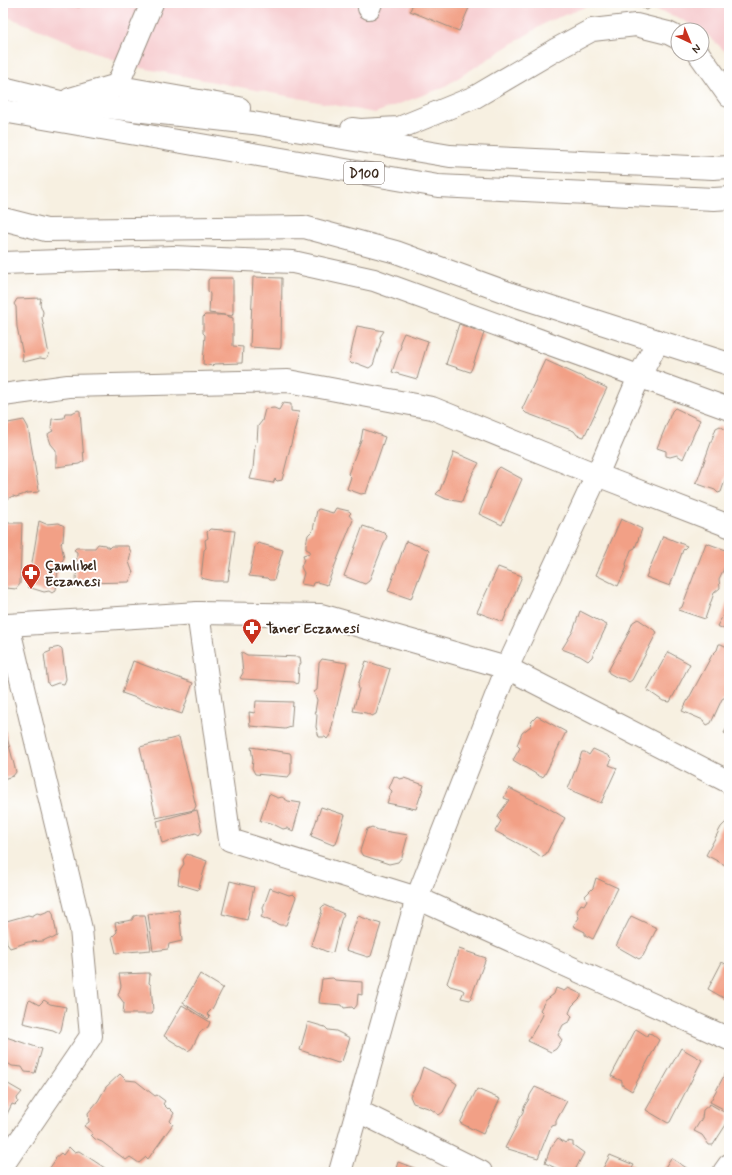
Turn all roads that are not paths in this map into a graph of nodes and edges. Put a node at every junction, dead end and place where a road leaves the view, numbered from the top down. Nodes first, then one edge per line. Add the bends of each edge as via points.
1 (152, 3) edge
2 (670, 33) edge
3 (705, 62) edge
4 (117, 86) junction
5 (3, 88) edge
6 (729, 96) edge
7 (60, 102) junction
8 (5, 113) edge
9 (729, 167) edge
10 (729, 198) edge
11 (3, 219) edge
12 (3, 263) edge
13 (658, 341) junction
14 (729, 364) edge
15 (639, 377) junction
16 (3, 396) edge
17 (729, 409) edge
18 (597, 475) junction
19 (729, 526) edge
20 (198, 612) junction
21 (6, 626) edge
22 (507, 668) junction
23 (729, 782) edge
24 (417, 898) junction
25 (729, 1039) edge
26 (358, 1111) junction
27 (3, 1165) edge
28 (729, 1165) edge
29 (340, 1172) edge
30 (481, 1172) edge
31 (724, 1172) edge

1 - 4 main road
2 - 4 main road via 636,25 592,30 475,96 399,128 360,130
3 - 6 main road
4 - 7 main road
5 - 7 main road, D100
7 - 9 main road, D100 via 253,123 450,156
8 - 10 main road, D100 via 438,186
11 - 13 main road via 46,230 304,227 396,252 514,295
12 - 15 main road via 173,258 292,262 374,280
13 - 14 main road
13 - 15 main road
15 - 17 main road
15 - 18 main road
16 - 18 main road via 68,386 288,381 432,408
18 - 19 main road
18 - 22 main road
20 - 21 main road
20 - 22 main road via 321,615
20 - 24 main road via 230,840
21 - 27 main road via 81,929 91,1036
22 - 23 main road
22 - 24 main road
24 - 25 main road
24 - 26 main road
26 - 29 main road
26 - 30 main road
28 - 31 main road

